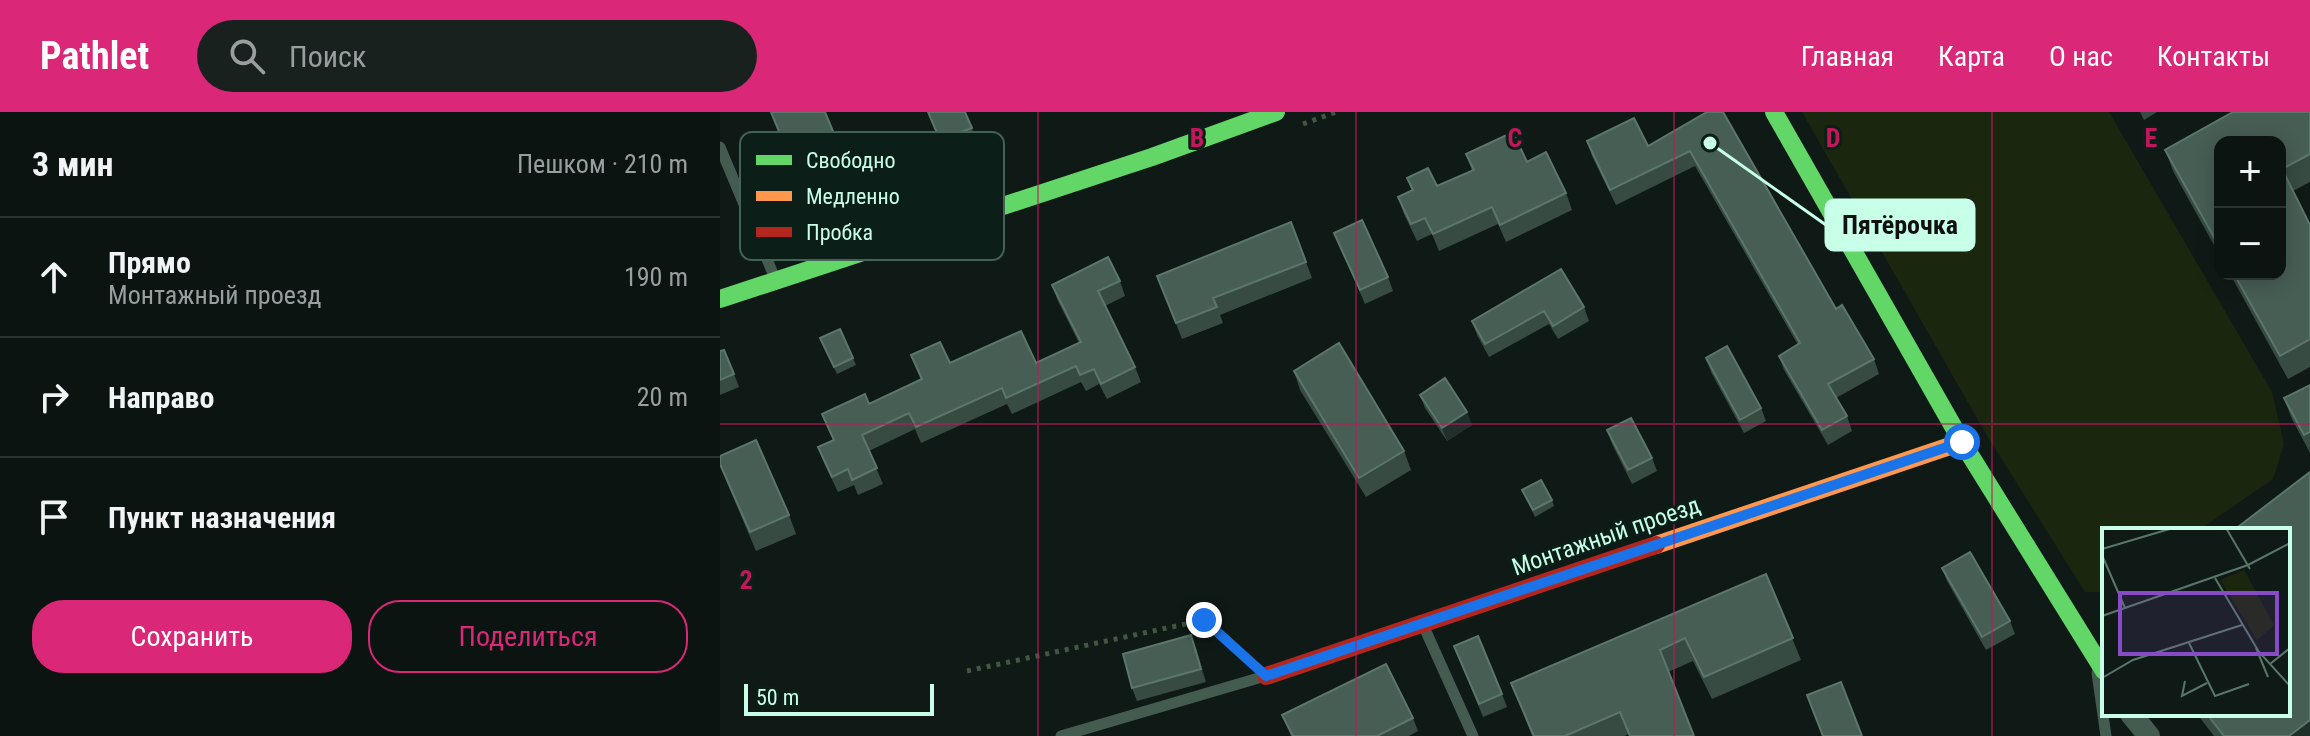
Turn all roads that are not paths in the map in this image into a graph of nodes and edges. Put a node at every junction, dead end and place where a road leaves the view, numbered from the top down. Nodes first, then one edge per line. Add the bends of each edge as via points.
1 (1276, 112) edge
2 (1774, 112) edge
3 (720, 147) edge
4 (740, 195) edge
5 (1004, 206) edge
6 (767, 260) edge
7 (842, 260) edge
8 (776, 282) junction
9 (720, 299) edge
10 (1962, 442) junction
11 (1422, 623) junction
12 (2099, 664) edge
13 (1266, 676) joint
14 (2102, 695) edge
15 (2104, 716) edge
16 (2133, 716) edge
17 (1061, 736) edge
18 (1473, 736) edge
19 (2106, 736) edge
20 (2149, 736) edge

1 - 5 street
2 - 10 street
3 - 4 lane
6 - 8 lane
7 - 8 street
8 - 9 street
10 - 11 street, Монтажный проезд
10 - 12 street
11 - 13 street, Монтажный проезд
11 - 18 lane
12 - 14 lane
13 - 17 lane
15 - 19 lane
16 - 20 street

